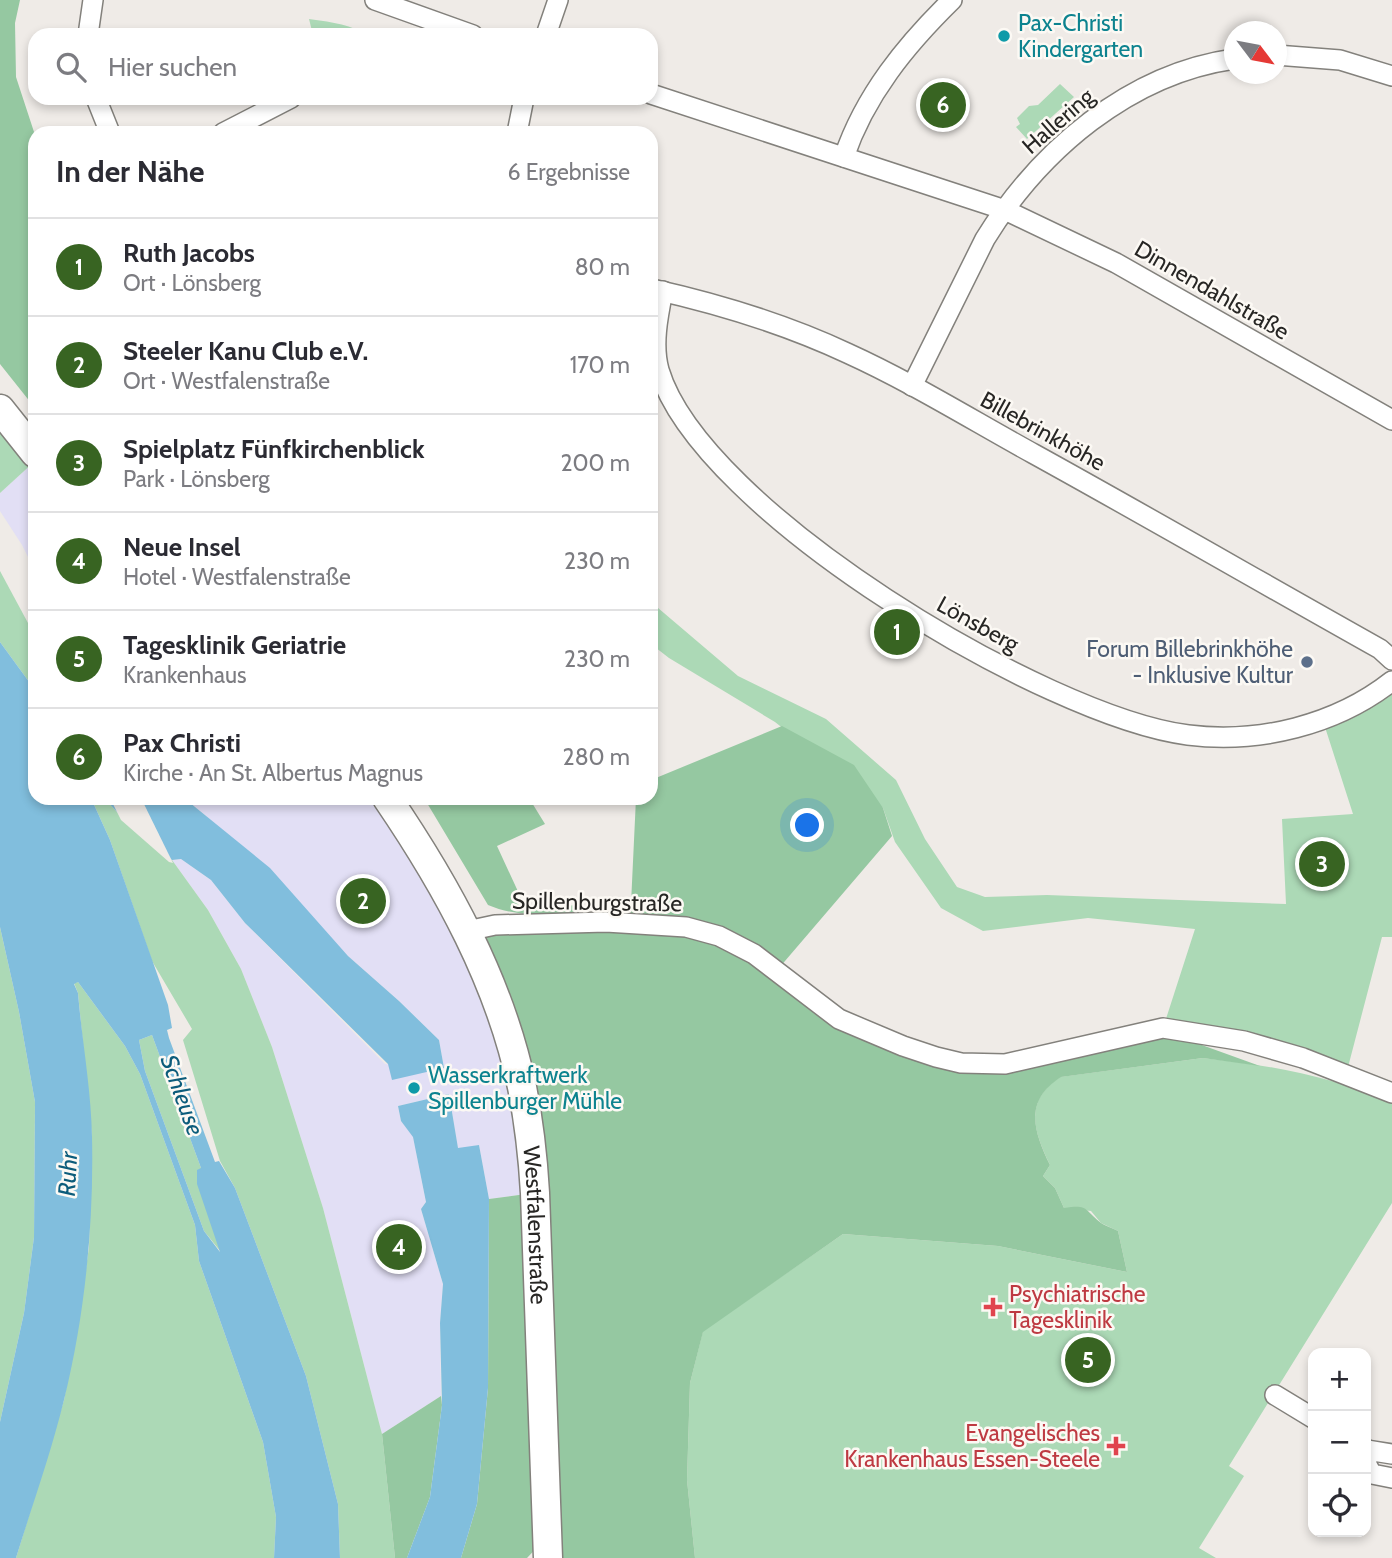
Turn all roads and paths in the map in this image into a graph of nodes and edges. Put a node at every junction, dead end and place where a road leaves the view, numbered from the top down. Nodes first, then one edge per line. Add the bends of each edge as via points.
1 (93, 0) edge
2 (375, 0) edge
3 (558, 0) edge
4 (952, 0) edge
5 (89, 28) edge
6 (453, 28) edge
7 (548, 28) edge
8 (1287, 56) edge
9 (1224, 62) edge
10 (1392, 76) edge
11 (658, 96) edge
12 (99, 105) edge
13 (277, 105) edge
14 (523, 105) edge
15 (107, 126) edge
16 (237, 126) edge
17 (518, 126) edge
18 (844, 157) junction
19 (1005, 210) junction
20 (658, 290) edge
21 (658, 362) edge
22 (912, 386) junction
23 (0, 409) edge
24 (1392, 420) edge
25 (28, 444) edge
26 (1392, 660) edge
27 (1392, 681) edge
28 (391, 805) edge
29 (467, 930) junction
30 (1392, 1093) edge
31 (1275, 1395) dead end
32 (1308, 1415) edge
33 (1371, 1451) edge
34 (1392, 1454) edge
35 (1371, 1471) edge
36 (1392, 1478) edge
37 (548, 1558) edge

1 - 5 street
2 - 6 street
3 - 7 street
4 - 18 street via 883,78 858,120
8 - 10 street via 1340,60
9 - 19 street, Hallering via 1174,74 1121,100 1068,141
11 - 18 street, Dinnendahlstraße
12 - 15 street
13 - 16 street
14 - 17 street
18 - 19 street, Dinnendahlstraße
19 - 22 street via 985,239
19 - 24 street, Dinnendahlstraße via 1115,263
20 - 22 street, Billebrinkhöhe via 785,327
21 - 27 street, Lönsberg via 684,419 703,445 746,490 826,556 898,607 980,655 1066,696 1132,722 1178,733 1255,735 1314,722 1359,704
22 - 26 street, Billebrinkhöhe via 1380,649
23 - 25 main road
28 - 29 main road, Westfalenstraße
29 - 30 street, Spillenburgstraße via 606,922 686,927 719,936 754,954 839,1019 903,1046 961,1063 1004,1064 1163,1028 1244,1041 1303,1058
29 - 37 main road, Westfalenstraße via 502,1013 522,1086 531,1142
31 - 32 street
33 - 34 street
35 - 36 street

